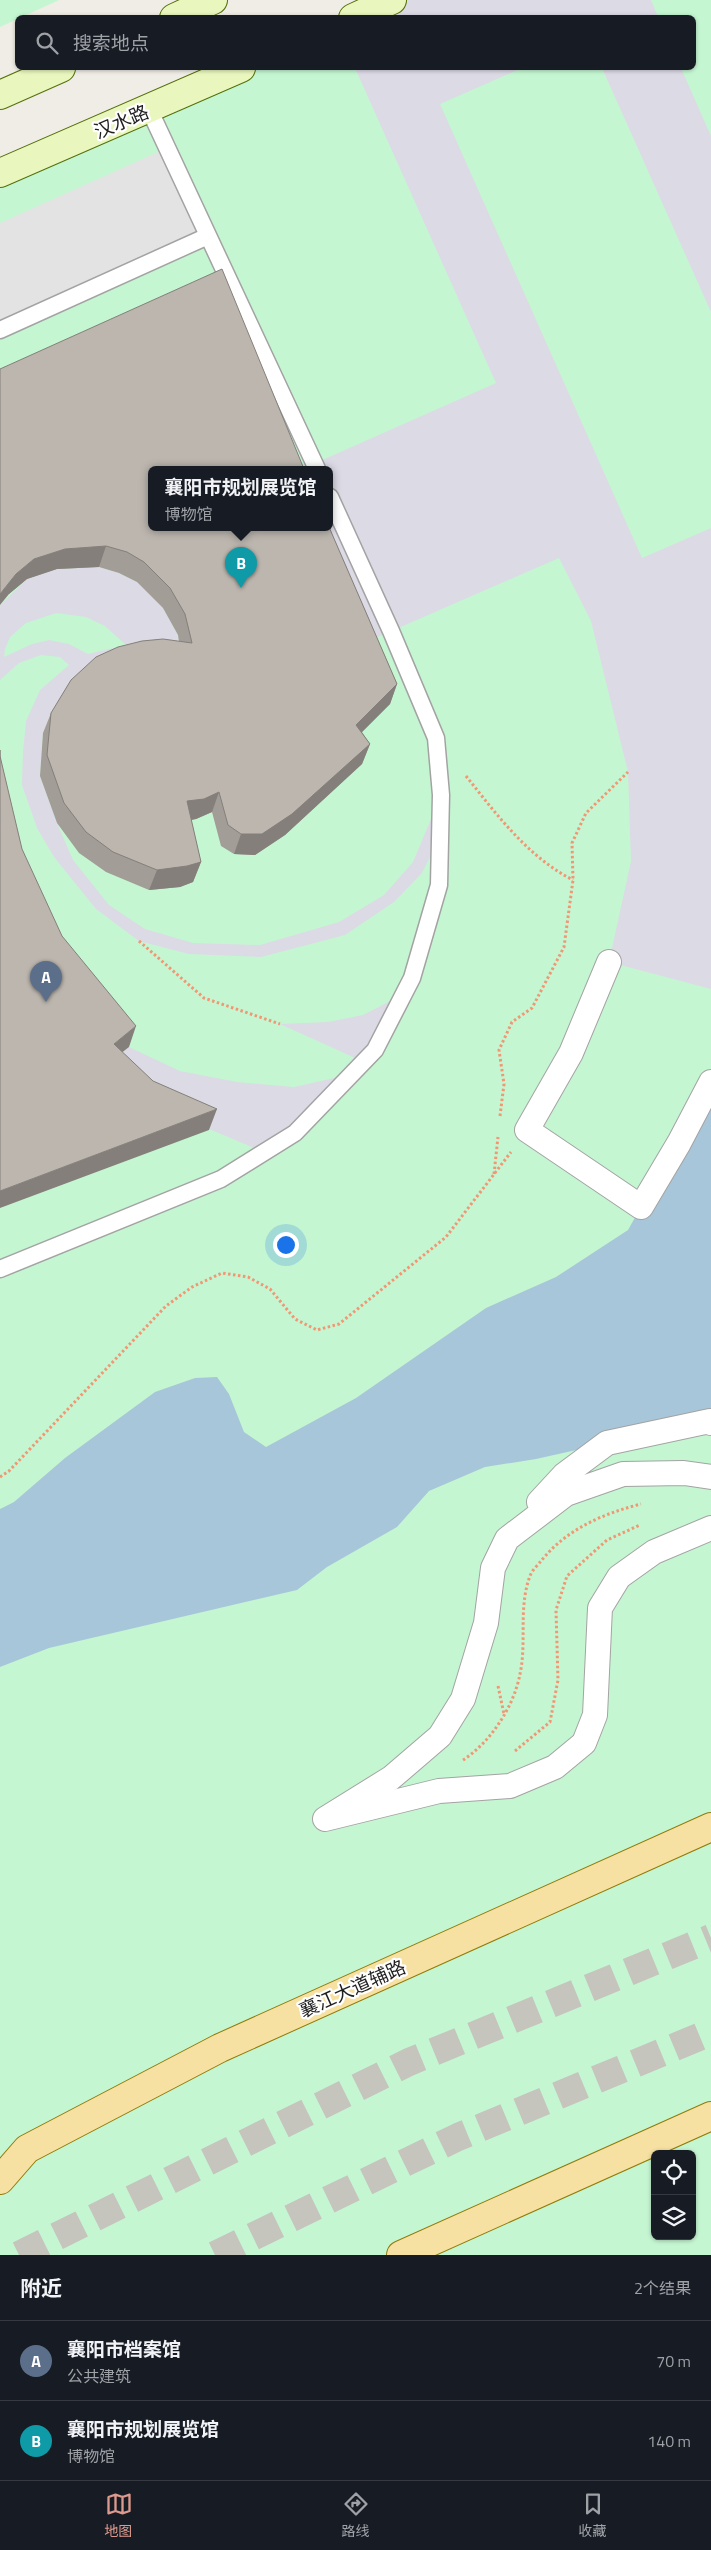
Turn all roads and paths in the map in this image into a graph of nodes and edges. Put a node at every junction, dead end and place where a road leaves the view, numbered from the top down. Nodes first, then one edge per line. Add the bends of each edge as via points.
1 (214, 0) edge
2 (392, 0) edge
3 (178, 11) edge
4 (360, 15) edge
5 (56, 70) edge
6 (237, 70) edge
7 (0, 95) edge
8 (149, 109) junction
9 (0, 173) edge
10 (208, 236) junction
11 (0, 330) edge
12 (316, 466) edge
13 (333, 504) edge
14 (436, 738) junction
15 (628, 772) dead end
16 (573, 880) junction
17 (138, 941) dead end
18 (609, 962) dead end
19 (280, 1024) dead end
20 (711, 1082) edge
21 (500, 1120) dead end
22 (499, 1129) dead end
23 (527, 1130) junction
24 (494, 1174) junction
25 (0, 1269) edge
26 (711, 1423) edge
27 (0, 1477) edge
28 (711, 1477) edge
29 (643, 1504) dead end
30 (646, 1522) dead end
31 (711, 1528) edge
32 (507, 1538) junction
33 (509, 1754) dead end
34 (457, 1763) dead end
35 (711, 1827) edge
36 (711, 2116) edge
37 (27, 2148) junction
38 (0, 2162) edge
39 (0, 2180) edge
40 (401, 2255) edge

1 - 3 main road
2 - 4 main road
5 - 7 main road
6 - 8 main road, 汉水路
8 - 9 main road, 汉水路
8 - 10 lane
10 - 11 lane
10 - 12 lane
13 - 14 lane
14 - 16 path via 501,820 550,868
14 - 25 lane via 440,795 439,885 412,978 375,1050 295,1133 221,1179
15 - 16 path via 586,813 572,843
16 - 21 path via 564,947 532,1008 512,1022 499,1050 504,1084
17 - 19 path via 204,998
18 - 23 street via 571,1053
20 - 23 street via 641,1207
22 - 24 path
23 - 24 path
24 - 27 path via 446,1238 339,1324 317,1330 295,1320 270,1289 248,1277 222,1274 192,1287 166,1306
26 - 32 street via 710,1420 607,1443 564,1474
28 - 32 street via 684,1473 623,1474 566,1494
29 - 34 path via 610,1512 578,1528 550,1550 530,1574 524,1603 520,1673 511,1702 495,1728
30 - 33 path via 607,1540 567,1576 556,1610 558,1680 550,1722
31 - 32 street via 654,1552 619,1577 600,1608 595,1715 584,1743 555,1767 510,1786 439,1791 325,1819 391,1778 440,1736 462,1699 486,1623 493,1568
35 - 37 main road, 襄江大道辅路 via 220,2048
36 - 40 main road
37 - 38 main road, 襄江大道辅路
37 - 39 main road

